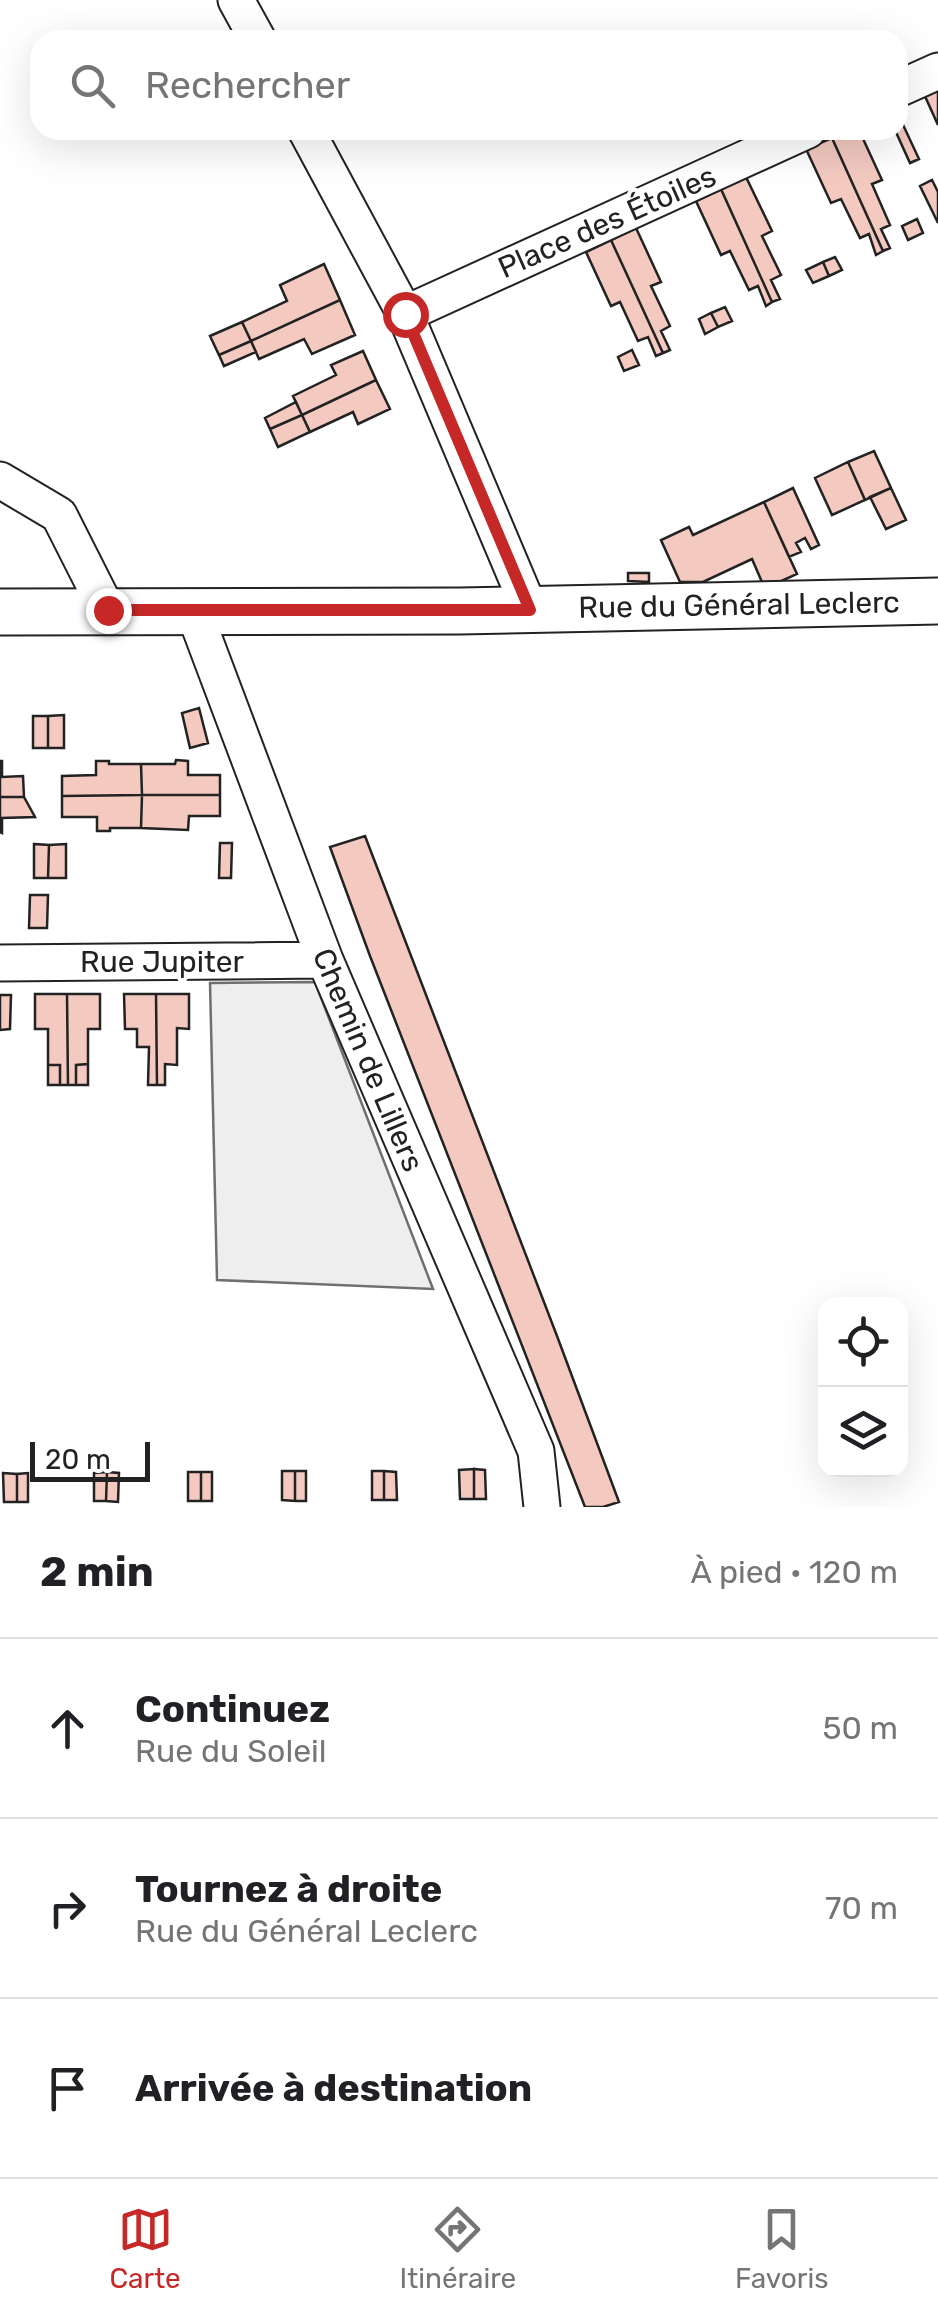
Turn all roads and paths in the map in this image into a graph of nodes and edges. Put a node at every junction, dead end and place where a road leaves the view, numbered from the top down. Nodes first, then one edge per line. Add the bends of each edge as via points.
1 (236, 0) edge
2 (252, 30) edge
3 (938, 71) edge
4 (908, 84) edge
5 (311, 140) edge
6 (786, 140) edge
7 (405, 314) junction
8 (0, 480) edge
9 (938, 601) edge
10 (108, 610) junction
11 (530, 610) junction
12 (0, 612) edge
13 (194, 612) junction
14 (325, 960) junction
15 (0, 964) edge
16 (542, 1507) edge

1 - 2 street
3 - 4 street
5 - 7 street
6 - 7 street, Place des Étoiles
7 - 11 street
8 - 10 street via 60,515
9 - 11 street, Rue du Général Leclerc
10 - 12 street, Rue du Général Leclerc
10 - 13 street, Rue du Général Leclerc
11 - 13 street, Rue du Général Leclerc
13 - 14 street, Chemin de Lillers
14 - 15 street, Rue Jupiter
14 - 16 street, Chemin de Lillers via 536,1451

